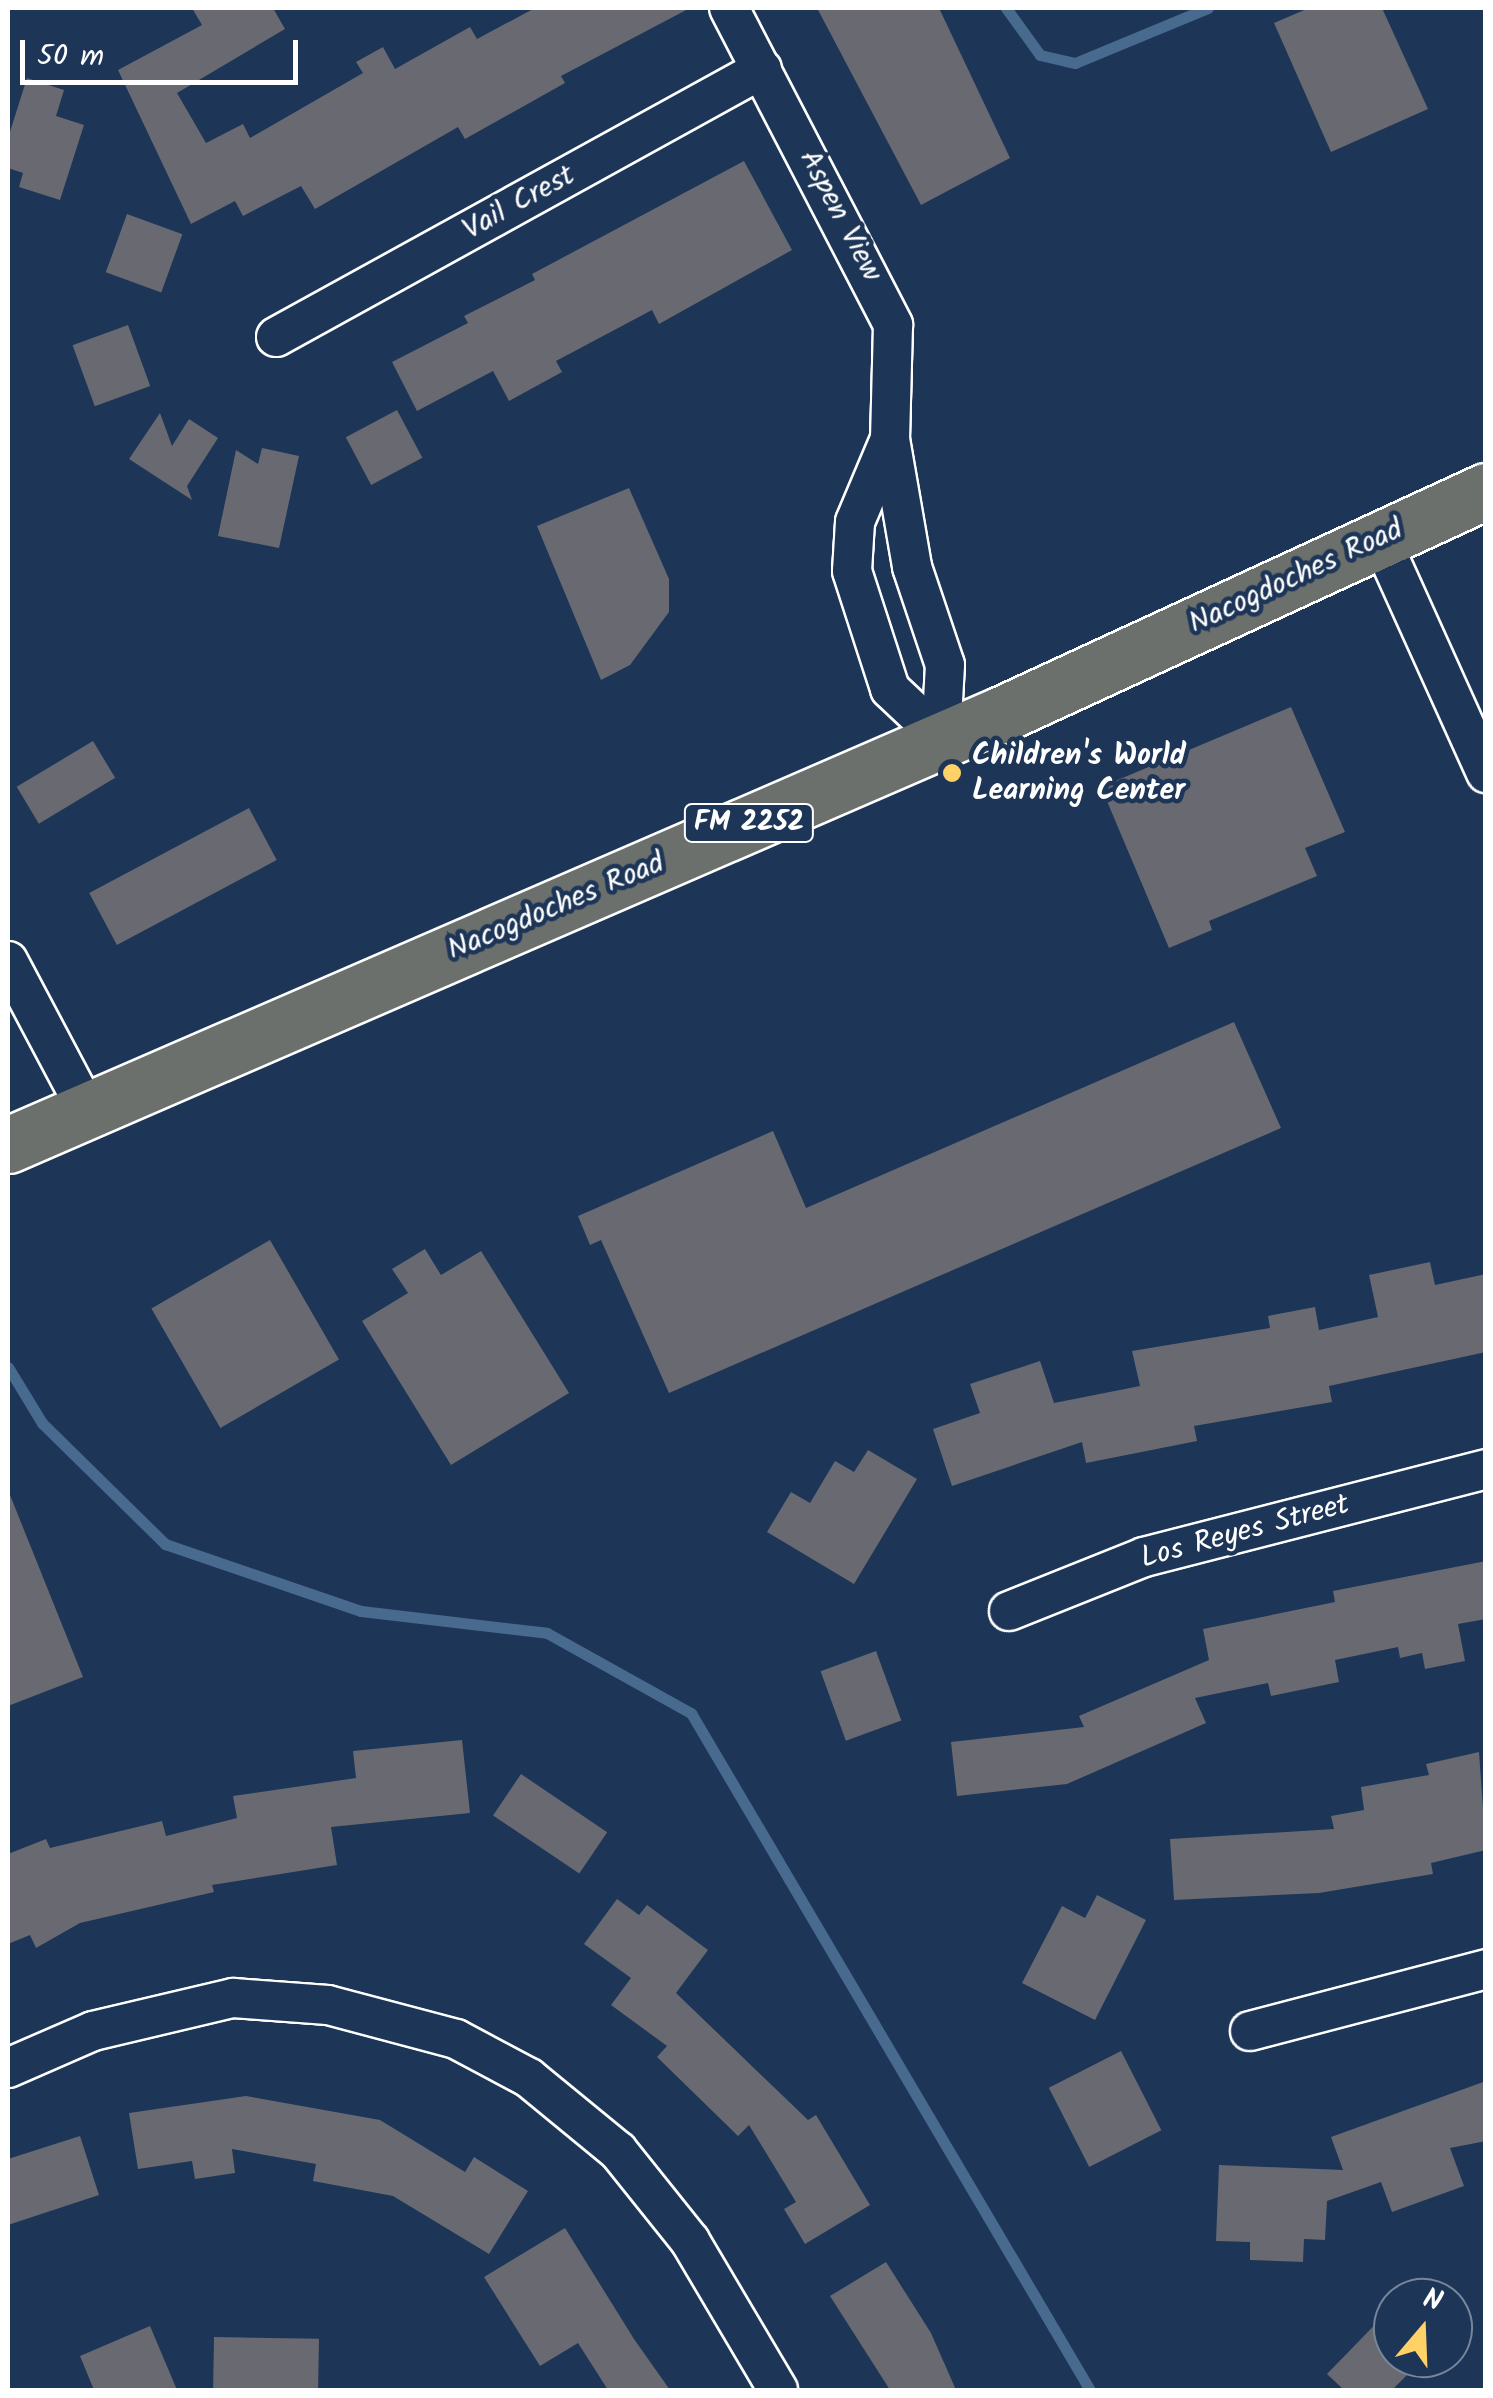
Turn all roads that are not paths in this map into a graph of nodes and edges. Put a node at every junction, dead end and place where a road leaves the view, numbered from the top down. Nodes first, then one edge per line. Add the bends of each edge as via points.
1 (729, 8) edge
2 (762, 69) junction
3 (276, 337) dead end
4 (890, 439) junction
5 (1486, 491) edge
6 (1380, 538) junction
7 (941, 737) junction
8 (1486, 773) edge
9 (8, 960) edge
10 (88, 1110) junction
11 (8, 1144) edge
12 (1486, 1468) edge
13 (1009, 1611) dead end
14 (1486, 1969) edge
15 (1250, 2031) dead end
16 (8, 2068) edge
17 (778, 2390) edge

1 - 2 street, Aspen View
2 - 3 street, Vail Crest
2 - 4 street, Aspen View via 893,325
4 - 7 street, Aspen View via 912,567 945,664
4 - 7 street, Aspen View via 855,522 852,571 890,689
5 - 6 main road, Nacogdoches Road / FM 2252
6 - 7 main road, Nacogdoches Road / FM 2252
6 - 8 street
7 - 10 main road, Nacogdoches Road / FM 2252
9 - 10 street
10 - 11 main road, Nacogdoches Road / FM 2252
12 - 13 street, Los Reyes Street via 1144,1558
14 - 15 street
16 - 17 street via 93,2031 233,1998 328,2006 456,2039 529,2078 618,2151 690,2241

